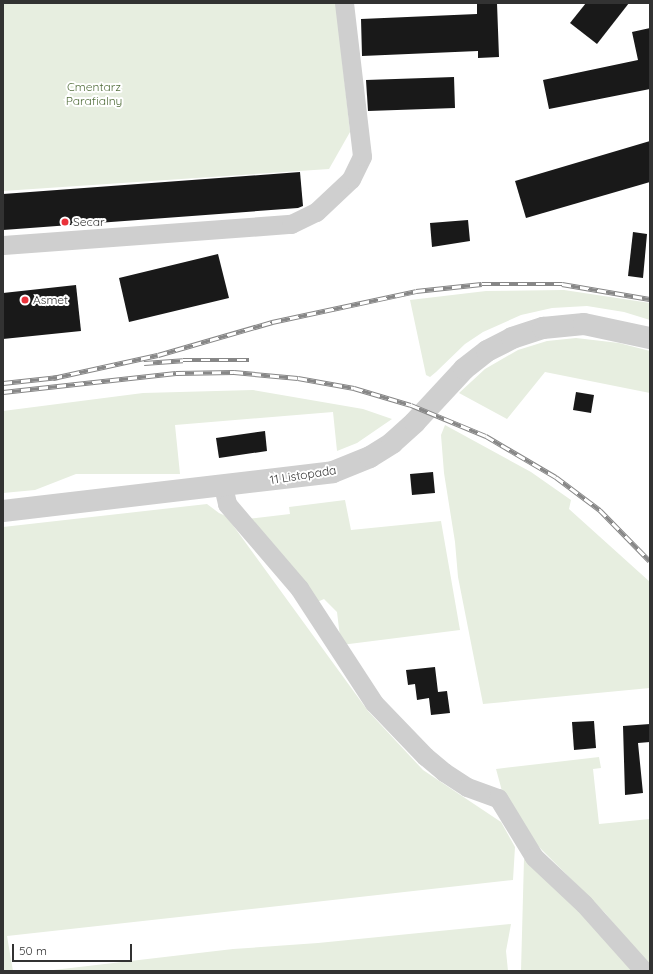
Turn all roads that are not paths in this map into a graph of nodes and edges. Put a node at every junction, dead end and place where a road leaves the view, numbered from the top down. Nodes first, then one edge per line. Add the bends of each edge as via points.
1 (344, 3) edge
2 (3, 245) edge
3 (650, 338) edge
4 (223, 486) junction
5 (3, 511) edge
6 (644, 971) edge

1 - 2 street via 362,156 351,179 316,212 290,224
3 - 4 street, 11 Listopada via 584,324 556,326 523,334 479,356 406,431 370,457 346,468 316,476
4 - 5 street, 11 Listopada
4 - 6 street via 227,504 299,588 374,703 444,772 467,787 498,798 534,857 584,904

